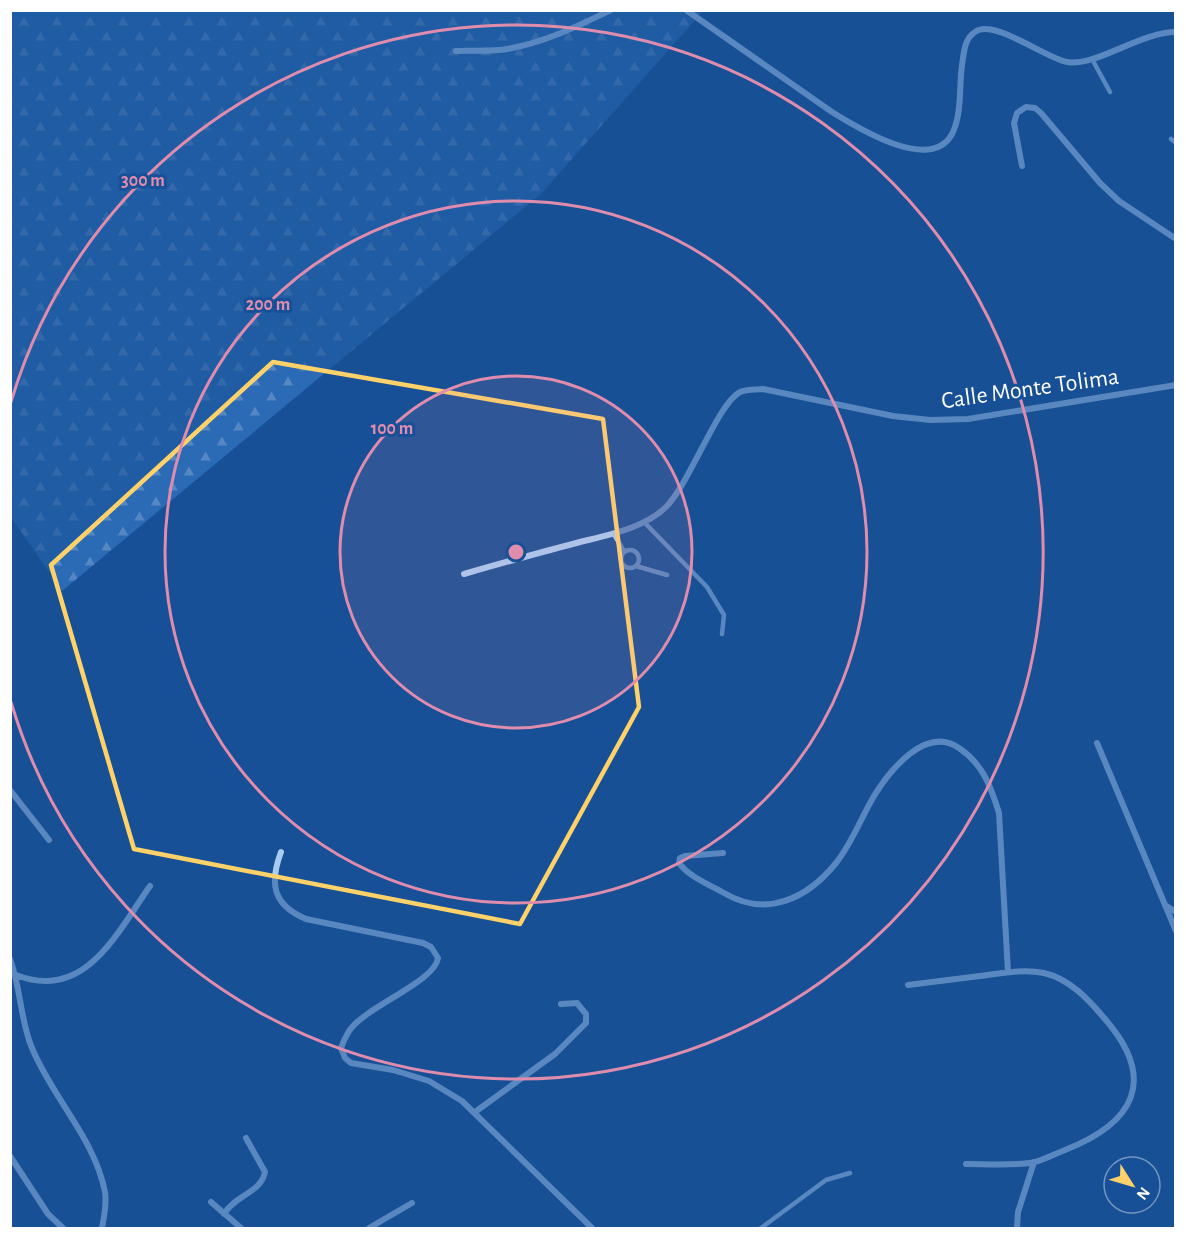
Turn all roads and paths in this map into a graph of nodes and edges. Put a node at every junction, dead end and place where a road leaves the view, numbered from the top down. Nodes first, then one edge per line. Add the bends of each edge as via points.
1 (611, 10) edge
2 (686, 10) edge
3 (1176, 32) edge
4 (456, 51) dead end
5 (1092, 59) junction
6 (1110, 92) dead end
7 (1171, 139) dead end
8 (1176, 143) edge
9 (1022, 166) dead end
10 (1176, 239) edge
11 (1176, 385) edge
12 (644, 522) junction
13 (613, 532) junction
14 (624, 551) junction
15 (636, 566) junction
16 (464, 574) dead end
17 (667, 575) dead end
18 (722, 634) dead end
19 (1097, 743) dead end
20 (10, 790) edge
21 (49, 840) dead end
22 (281, 852) dead end
23 (723, 853) dead end
24 (150, 886) dead end
25 (1165, 904) junction
26 (1176, 912) edge
27 (1176, 931) edge
28 (10, 959) edge
29 (1008, 972) junction
30 (16, 975) junction
31 (908, 985) dead end
32 (561, 1004) dead end
33 (475, 1112) junction
34 (246, 1138) dead end
35 (10, 1156) edge
36 (1034, 1162) junction
37 (966, 1164) dead end
38 (850, 1173) dead end
39 (211, 1202) dead end
40 (411, 1203) dead end
41 (224, 1214) junction
42 (63, 1228) edge
43 (102, 1228) edge
44 (241, 1228) edge
45 (369, 1228) edge
46 (592, 1228) edge
47 (761, 1228) edge
48 (1017, 1228) edge

1 - 4 street via 529,44 505,50
2 - 5 street via 832,112 872,134 912,149 938,147 952,134 965,46 974,32 983,28 998,30 1066,62
3 - 5 street via 1142,38
5 - 6 lane
7 - 8 lane
9 - 10 street via 1014,123 1017,113 1026,107 1035,108 1100,183
11 - 12 street, Calle Monte Tolima via 968,419 893,416 763,389 740,392 725,407 680,491 660,513
12 - 13 street, Calle Monte Tolima
12 - 18 lane via 712,593 724,615
13 - 14 lane
13 - 16 street, Calle Monte Tolima
14 - 15 lane via 636,552
14 - 15 lane via 624,566
15 - 17 lane
19 - 25 street
20 - 21 street
22 - 33 street via 274,883 288,910 306,919 412,940 436,953 438,961 433,970 350,1029 341,1048 345,1058 351,1063 429,1081
23 - 29 street via 685,856 679,862 701,880 750,905 772,905 798,896 836,863 874,796 911,753 924,744 948,741 985,774 999,813
24 - 30 street via 91,965 56,980 37,981
25 - 26 street
25 - 27 street
28 - 30 street
29 - 31 street
29 - 36 street via 1055,976 1073,987 1108,1022 1133,1065 1135,1083 1131,1100 1108,1128 1082,1144
30 - 43 street via 30,1046 89,1148 99,1173 105,1193
32 - 33 street via 577,1003 586,1014 586,1023 555,1054
33 - 46 street
34 - 41 street via 265,1172 263,1180 230,1204
35 - 42 street via 48,1214
36 - 37 street
36 - 48 street via 1018,1212
38 - 47 lane via 826,1180
39 - 41 street
40 - 45 street
41 - 44 street

